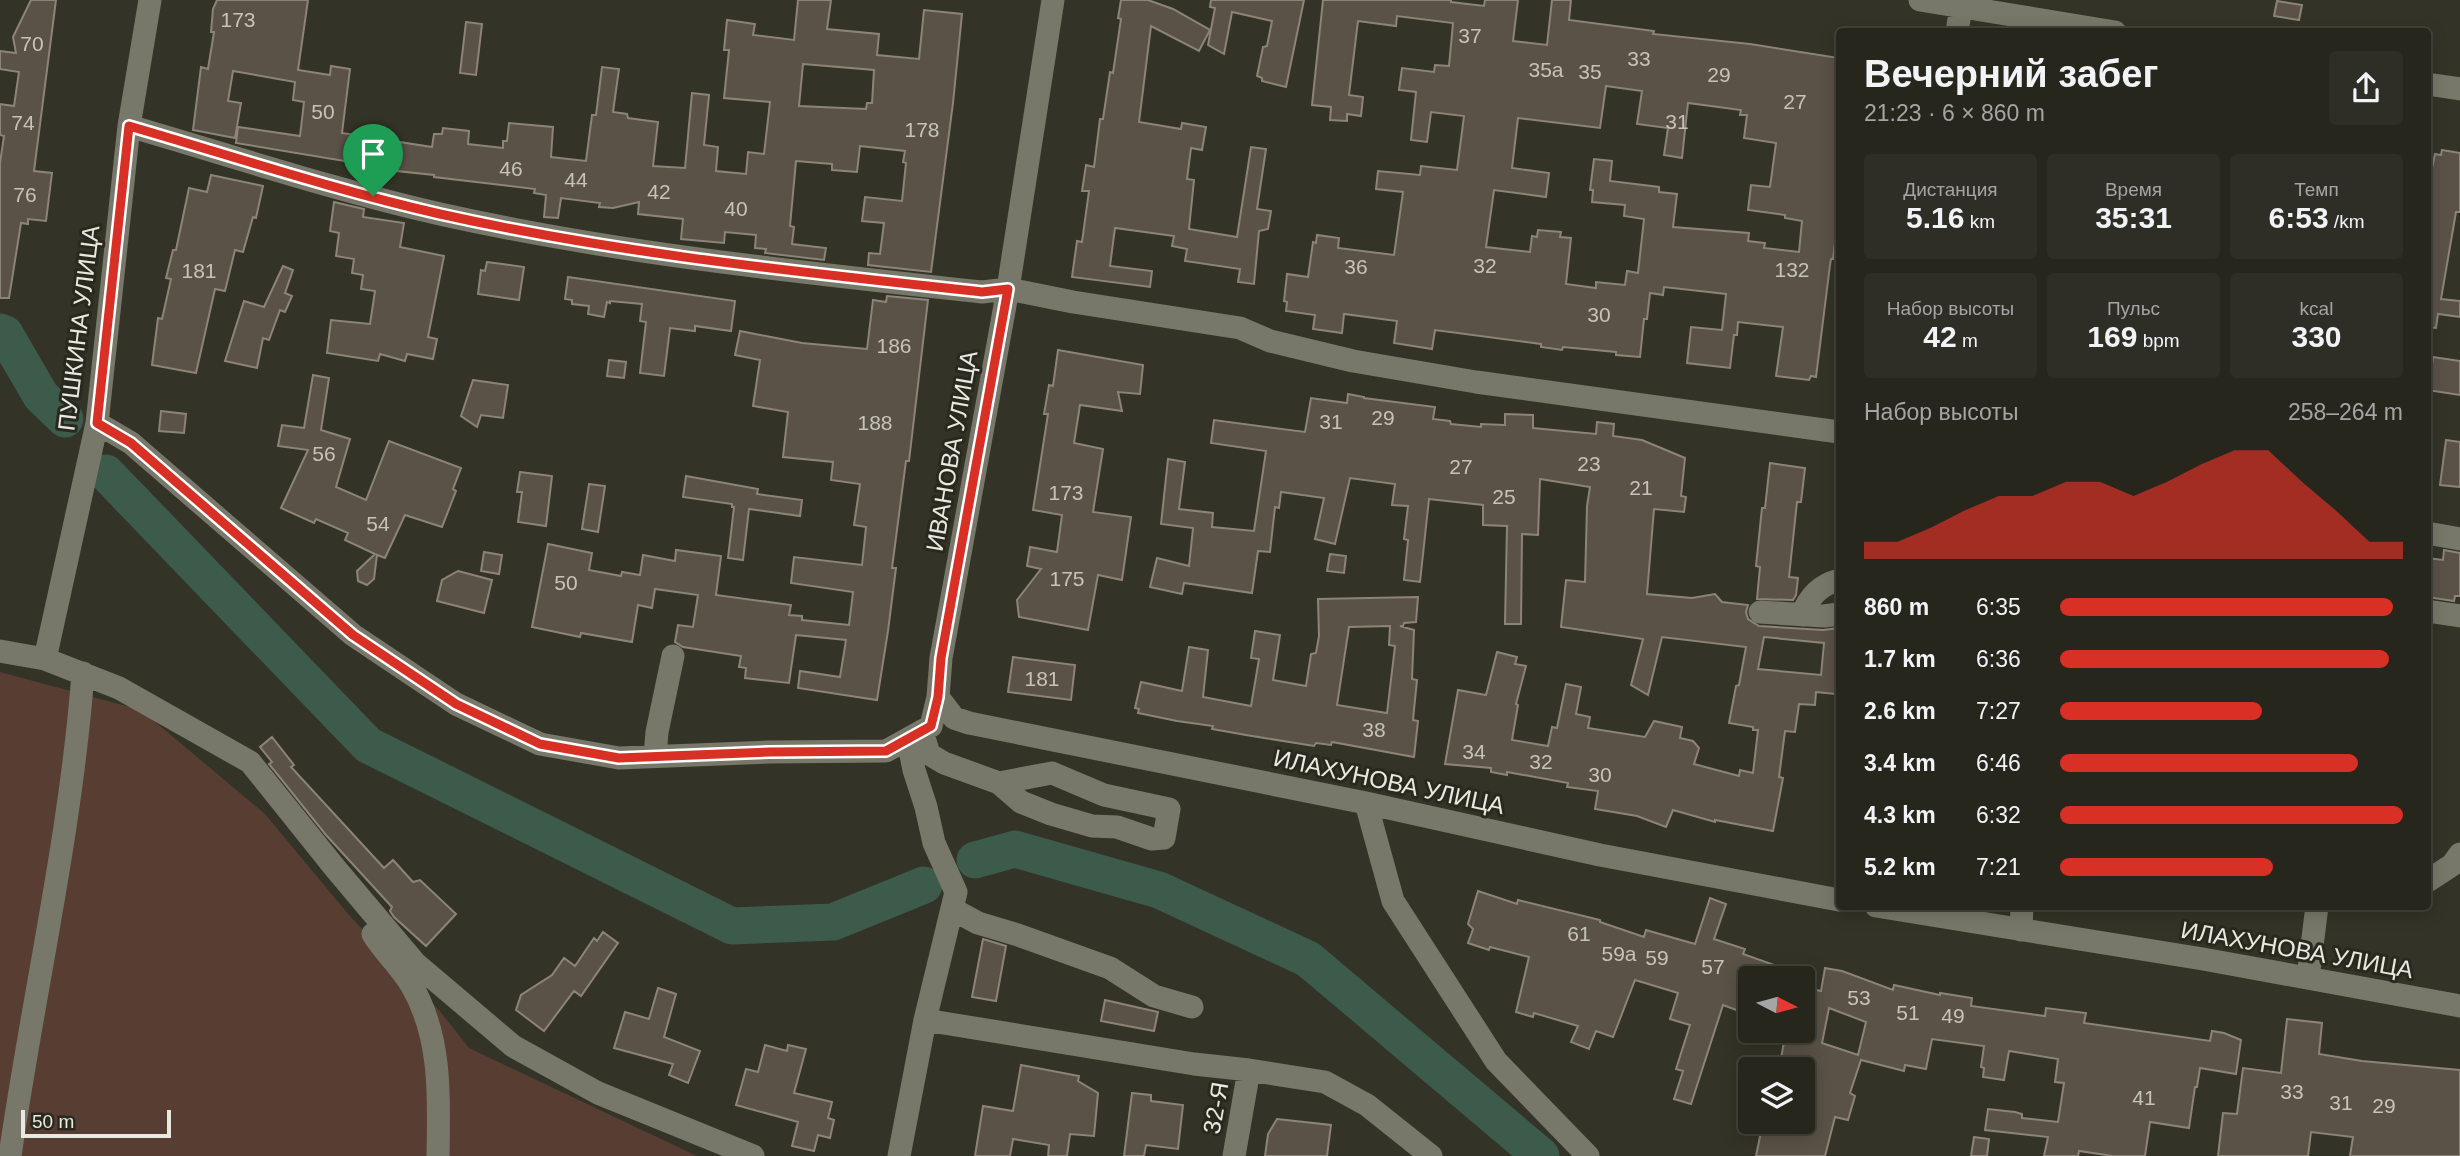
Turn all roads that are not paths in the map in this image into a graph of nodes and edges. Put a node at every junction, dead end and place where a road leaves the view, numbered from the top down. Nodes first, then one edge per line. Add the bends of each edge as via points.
1 (150, 0) edge
2 (1053, 0) edge
3 (1920, 0) edge
4 (1961, 3) edge
5 (1958, 28) edge
6 (2094, 28) edge
7 (2431, 85) edge
8 (2460, 89) edge
9 (129, 126) junction
10 (1008, 289) junction
11 (97, 423) junction
12 (1836, 432) edge
13 (2431, 534) edge
14 (2460, 539) edge
15 (1836, 581) edge
16 (1760, 612) dead end
17 (2431, 612) edge
18 (1836, 614) edge
19 (1802, 615) junction
20 (2460, 616) edge
21 (0, 651) edge
22 (673, 656) dead end
23 (46, 659) junction
24 (83, 673) junction
25 (938, 697) junction
26 (915, 736) junction
27 (655, 757) junction
28 (999, 783) junction
29 (1366, 803) junction
30 (2460, 854) edge
31 (2431, 879) edge
32 (358, 895) junction
33 (1836, 899) edge
34 (954, 900) junction
35 (1901, 910) edge
36 (2022, 910) edge
37 (2316, 910) edge
38 (2021, 930) junction
39 (2308, 978) junction
40 (2460, 1006) edge
41 (1192, 1007) dead end
42 (925, 1020) junction
43 (1249, 1069) junction
44 (10, 1156) edge
45 (438, 1156) edge
46 (753, 1156) edge
47 (899, 1156) edge
48 (1234, 1156) edge
49 (1431, 1156) edge
50 (1588, 1156) edge

1 - 9 street, ПУШКИНА УЛИЦА
2 - 10 street, ИВАНОВА УЛИЦА
3 - 4 street
4 - 5 street
4 - 6 street
7 - 8 street
9 - 10 street via 439,214 575,240 711,262 968,291
9 - 11 street, ПУШКИНА УЛИЦА
10 - 12 street via 1240,328 1270,341 1367,364
10 - 25 street, ИВАНОВА УЛИЦА via 941,658
11 - 23 street, ПУШКИНА УЛИЦА
11 - 27 street via 131,443 353,635 456,704 540,744 619,758
13 - 14 street
15 - 19 street via 1824,584
16 - 19 street
17 - 20 street
18 - 19 street
21 - 23 street
22 - 27 street
23 - 24 street
24 - 32 street via 120,688 250,762
24 - 44 street via 55,890
25 - 26 street, ИВАНОВА УЛИЦА via 931,726
25 - 29 street, ИЛАХУНОВА УЛИЦА via 954,718 969,723
26 - 27 street via 886,751
26 - 28 street via 944,764
26 - 34 street via 914,770
28 - 28 street via 1021,802 1051,814 1164,838 1169,809 1104,794 1052,773
29 - 33 street, ИЛАХУНОВА УЛИЦА via 1600,855
29 - 50 street via 1393,901 1496,1060
30 - 31 street
32 - 45 street via 374,936 412,986 429,1026 438,1071
32 - 46 street via 415,962 513,1046 598,1093
34 - 41 street via 978,923 1110,968 1154,996
34 - 42 street
35 - 38 street, ИЛАХУНОВА УЛИЦА
36 - 38 street
37 - 39 street
38 - 39 street, ИЛАХУНОВА УЛИЦА
39 - 40 street, ИЛАХУНОВА УЛИЦА
42 - 43 street
42 - 47 street
43 - 48 street, 32-Я
43 - 49 street via 1325,1082 1367,1105

